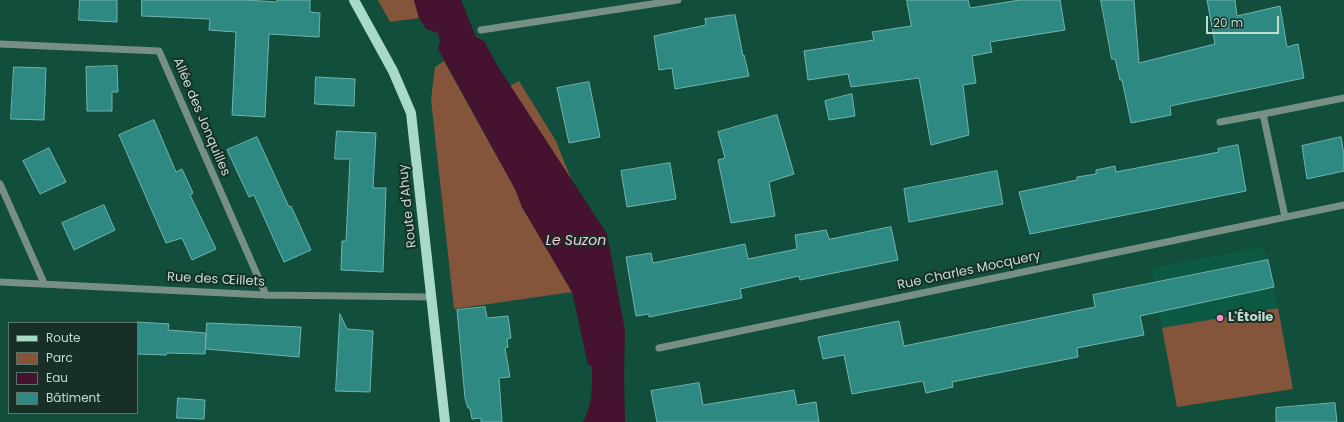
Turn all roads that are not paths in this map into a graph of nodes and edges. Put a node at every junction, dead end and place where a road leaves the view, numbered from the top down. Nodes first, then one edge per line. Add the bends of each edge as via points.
1 (354, 0) edge
2 (678, 0) edge
3 (481, 30) dead end
4 (0, 44) edge
5 (1344, 98) edge
6 (1263, 114) junction
7 (1220, 122) dead end
8 (0, 184) edge
9 (1344, 205) edge
10 (1285, 217) junction
11 (0, 282) edge
12 (44, 283) junction
13 (266, 295) junction
14 (431, 297) junction
15 (659, 348) dead end
16 (445, 422) edge

1 - 14 main road, Route d'Ahuy via 393,71 411,113
2 - 3 street
4 - 13 street, Allée des Jonquilles via 159,51
5 - 6 street
6 - 7 street
6 - 10 street
8 - 12 street
9 - 10 street, Rue Charles Mocquery
10 - 15 street, Rue Charles Mocquery
11 - 12 street, Rue des Œillets
12 - 13 street, Rue des Œillets
13 - 14 street, Rue des Œillets
14 - 16 main road, Route d'Ahuy

